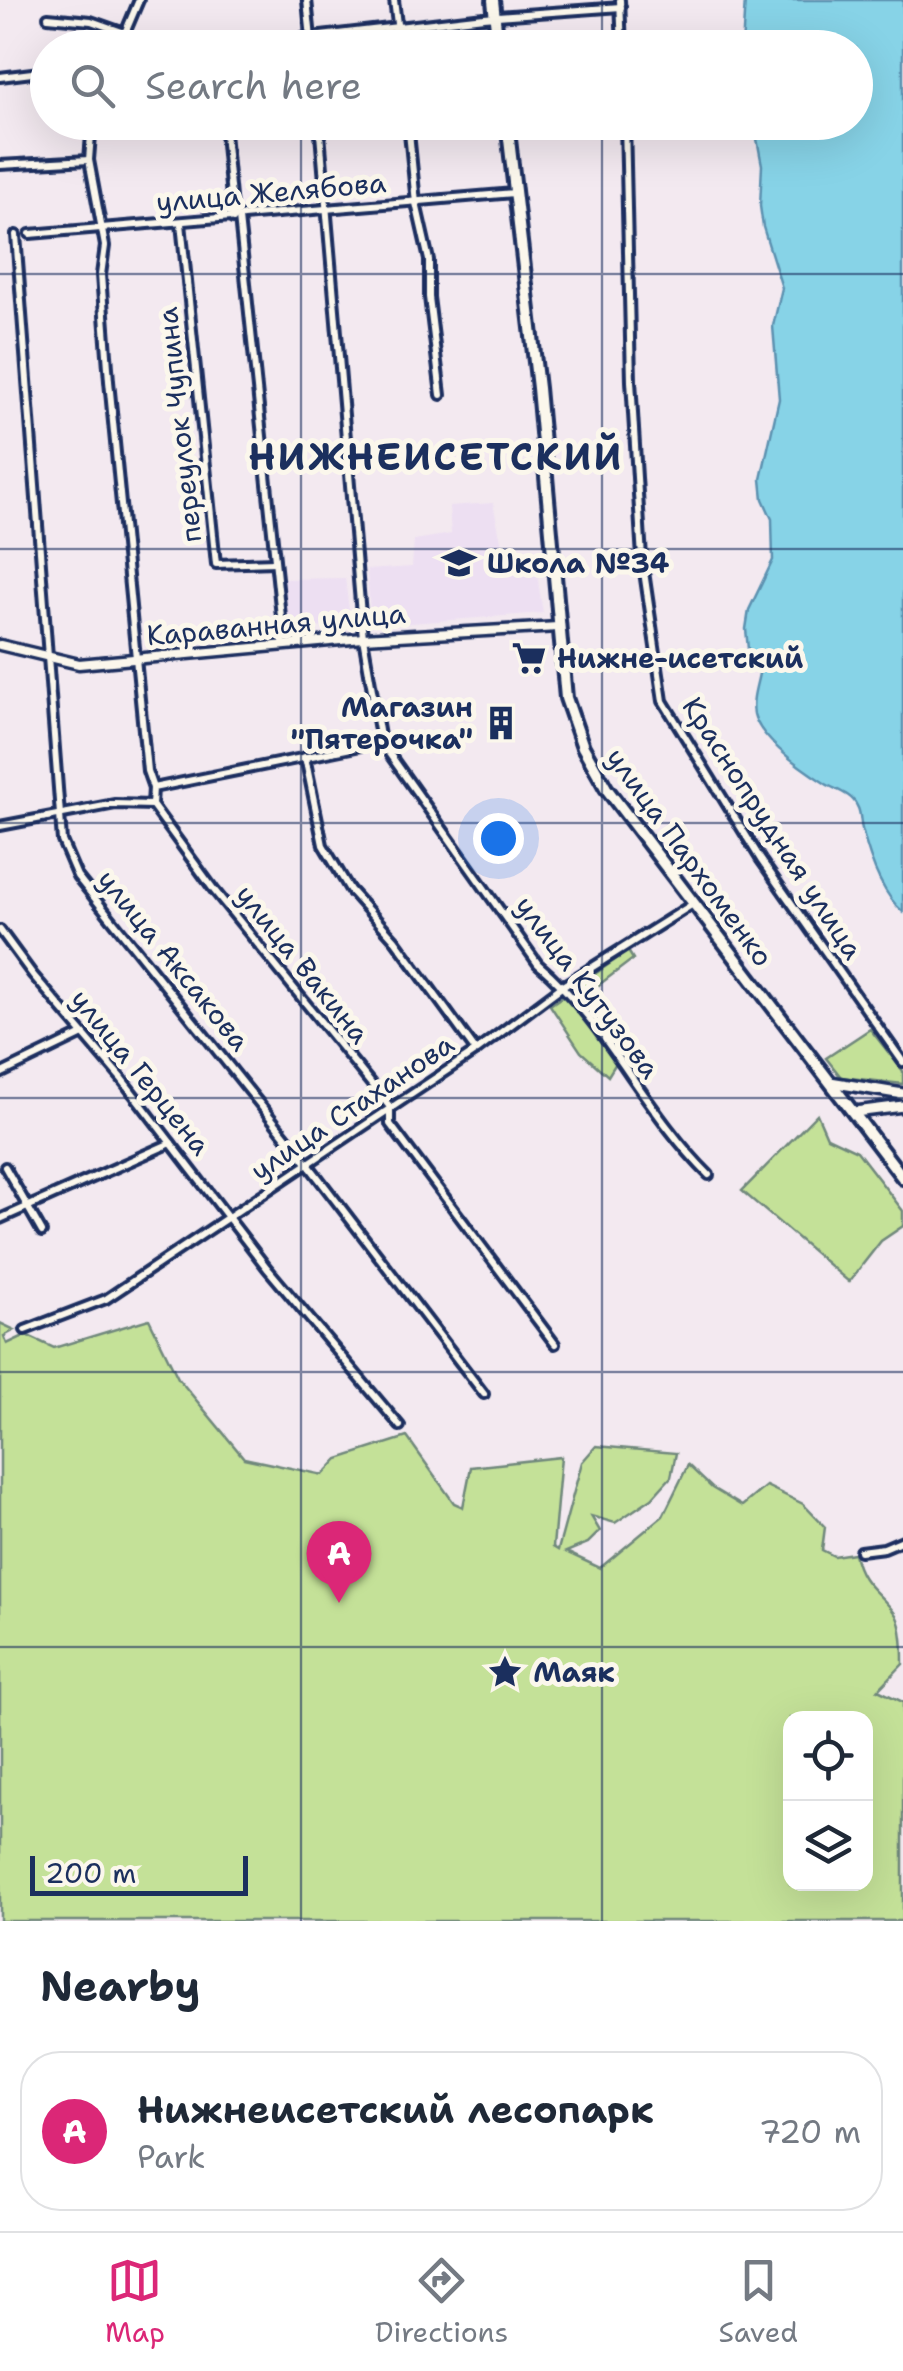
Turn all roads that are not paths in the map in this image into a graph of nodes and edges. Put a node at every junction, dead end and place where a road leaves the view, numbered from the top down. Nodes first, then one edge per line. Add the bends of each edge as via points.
1 (139, 0) edge
2 (307, 0) edge
3 (394, 0) edge
4 (493, 0) edge
5 (620, 4) edge
6 (494, 16) junction
7 (48, 17) dead end
8 (397, 26) junction
9 (115, 30) edge
10 (127, 30) edge
11 (310, 30) edge
12 (363, 30) edge
13 (398, 30) edge
14 (496, 30) edge
15 (621, 30) edge
16 (30, 73) edge
17 (0, 77) edge
18 (91, 140) edge
19 (226, 140) edge
20 (321, 140) edge
21 (410, 140) edge
22 (509, 140) edge
23 (625, 140) edge
24 (89, 160) junction
25 (0, 165) edge
26 (515, 193) junction
27 (416, 203) junction
28 (327, 210) junction
29 (236, 218) junction
30 (181, 223) junction
31 (100, 230) junction
32 (16, 234) dead end
33 (30, 234) dead end
34 (441, 396) dead end
35 (275, 562) junction
36 (558, 627) junction
37 (363, 638) junction
38 (284, 645) junction
39 (0, 646) edge
40 (139, 658) junction
41 (47, 659) junction
42 (381, 742) junction
43 (306, 758) junction
44 (153, 788) junction
45 (152, 805) junction
46 (61, 814) junction
47 (0, 826) edge
48 (694, 904) junction
49 (0, 931) edge
50 (564, 985) junction
51 (83, 1034) junction
52 (476, 1051) junction
53 (903, 1062) edge
54 (0, 1074) edge
55 (830, 1082) junction
56 (903, 1094) edge
57 (903, 1106) edge
58 (390, 1108) junction
59 (855, 1112) junction
60 (171, 1143) junction
61 (308, 1163) junction
62 (5, 1167) dead end
63 (708, 1175) dead end
64 (903, 1178) edge
65 (27, 1207) junction
66 (227, 1217) junction
67 (0, 1219) edge
68 (42, 1232) dead end
69 (26, 1330) dead end
70 (555, 1344) dead end
71 (484, 1394) dead end
72 (400, 1426) dead end
73 (903, 1540) edge
74 (860, 1551) dead end

1 - 10 street
2 - 11 street
3 - 8 street
4 - 6 main road
5 - 6 street
5 - 15 street
6 - 8 street
6 - 14 main road
7 - 9 street
8 - 12 street
8 - 13 street
16 - 17 street
18 - 24 street
19 - 29 street
20 - 28 street, улица Кутузова
21 - 27 street
22 - 26 main road, улица Пархоменко
23 - 53 street, Краснопрудная улица via 642,558 663,701 761,860
24 - 25 street
24 - 31 street
26 - 27 street, улица Желябова
26 - 36 main road, улица Пархоменко
27 - 28 street, улица Желябова
27 - 34 street via 429,260
28 - 29 street, улица Желябова
28 - 37 street, улица Кутузова
29 - 30 street, улица Желябова
29 - 35 street
30 - 31 street, улица Желябова
30 - 35 street, переулок Чупина via 216,564
31 - 33 street, улица Желябова
31 - 40 street
32 - 41 street, улица Аксакова
35 - 38 street
36 - 37 street, Караванная улица
36 - 48 main road, улица Пархоменко via 566,698 582,747
37 - 38 street, Караванная улица
37 - 42 street, улица Кутузова
38 - 40 street, Караванная улица
39 - 41 street, Караванная улица
40 - 41 street, Караванная улица via 79,664
40 - 44 street
41 - 46 street, улица Аксакова
42 - 43 street
42 - 50 street, улица Кутузова via 538,964
43 - 44 street
43 - 52 street via 322,845
44 - 45 street
45 - 46 street
45 - 58 street, улица Вакина
46 - 47 street
46 - 61 street, улица Аксакова via 62,841 77,876
48 - 50 street, улица Стаханова
48 - 55 main road, улица Пархоменко
49 - 51 street, улица Герцена
50 - 52 street, улица Стаханова
50 - 63 street, улица Кутузова via 680,1147
51 - 54 street
51 - 60 street, улица Герцена
52 - 58 street, улица Стаханова
55 - 56 main road
55 - 59 main road, улица Пархоменко
57 - 59 main road
58 - 61 street, улица Стаханова
58 - 70 street, улица Вакина via 390,1124
59 - 64 main road, улица Пархоменко
60 - 65 street
60 - 66 street, улица Герцена
61 - 66 street, улица Стаханова
61 - 71 street, улица Аксакова
62 - 65 street
65 - 67 street
65 - 68 street
66 - 69 street, улица Стаханова via 106,1298
66 - 72 street, улица Герцена
73 - 74 street

